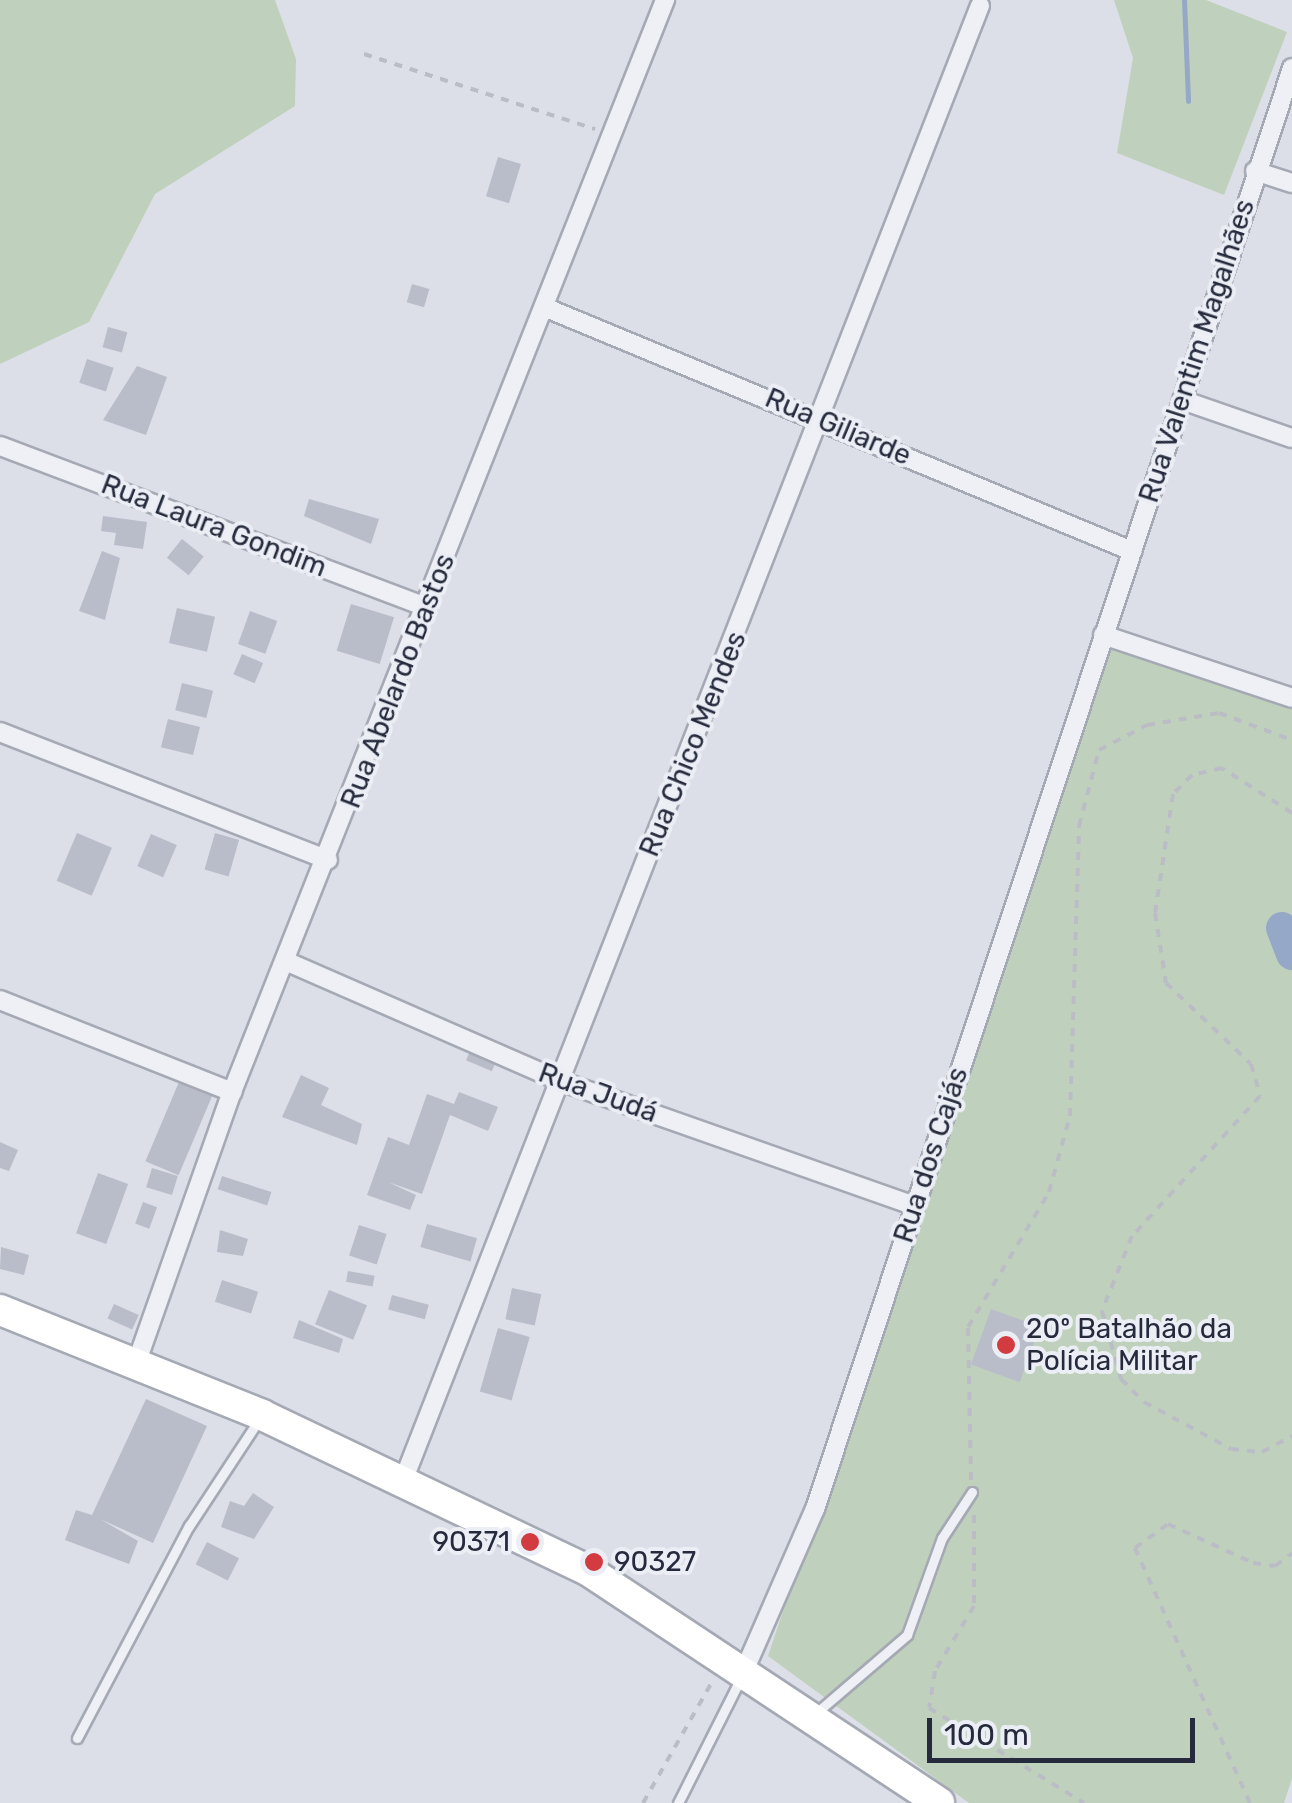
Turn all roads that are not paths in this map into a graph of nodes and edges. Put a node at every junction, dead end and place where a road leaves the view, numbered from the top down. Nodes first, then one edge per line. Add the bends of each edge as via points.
1 (664, 0) edge
2 (980, 6) dead end
3 (1292, 68) edge
4 (1255, 171) junction
5 (1292, 183) edge
6 (544, 307) junction
7 (1182, 400) junction
8 (822, 420) junction
9 (1292, 438) edge
10 (0, 446) edge
11 (1132, 551) junction
12 (427, 608) junction
13 (1103, 635) junction
14 (1292, 698) edge
15 (0, 732) edge
16 (328, 860) junction
17 (288, 962) junction
18 (0, 1000) edge
19 (560, 1081) junction
20 (232, 1092) junction
21 (915, 1206) junction
22 (0, 1310) edge
23 (136, 1364) junction
24 (262, 1414) junction
25 (404, 1480) junction
26 (972, 1492) road end
27 (736, 1662) junction
28 (814, 1715) junction
29 (77, 1738) dead end
30 (678, 1803) edge
31 (939, 1803) edge

1 - 6 street, Rua Abelardo Bastos
2 - 8 street, Rua Chico Mendes
3 - 4 street, Rua Valentim Magalhães
4 - 5 street
4 - 7 street, Rua Valentim Magalhães
6 - 8 street, Rua Giliarde
6 - 12 street, Rua Abelardo Bastos
7 - 9 street
7 - 11 street, Rua Valentim Magalhães
8 - 11 street, Rua Giliarde
8 - 19 street, Rua Chico Mendes
10 - 12 street, Rua Laura Gondim
11 - 13 street, Rua Valentim Magalhães
12 - 16 street, Rua Abelardo Bastos
13 - 14 street
13 - 21 street, Rua dos Cajás
15 - 16 street
16 - 17 street, Rua Abelardo Bastos
17 - 19 street, Rua Judá
17 - 20 street, Rua Abelardo Bastos
18 - 20 street
19 - 21 street, Rua Judá
19 - 25 street, Rua Chico Mendes
20 - 23 street, Rua Abelardo Bastos
21 - 27 street, Rua dos Cajás via 810,1524
22 - 23 main road
23 - 24 main road
24 - 25 main road
24 - 29 lane via 189,1526
25 - 27 main road via 604,1580
26 - 28 lane via 942,1538 907,1635
27 - 28 main road
27 - 30 lane
28 - 31 main road

